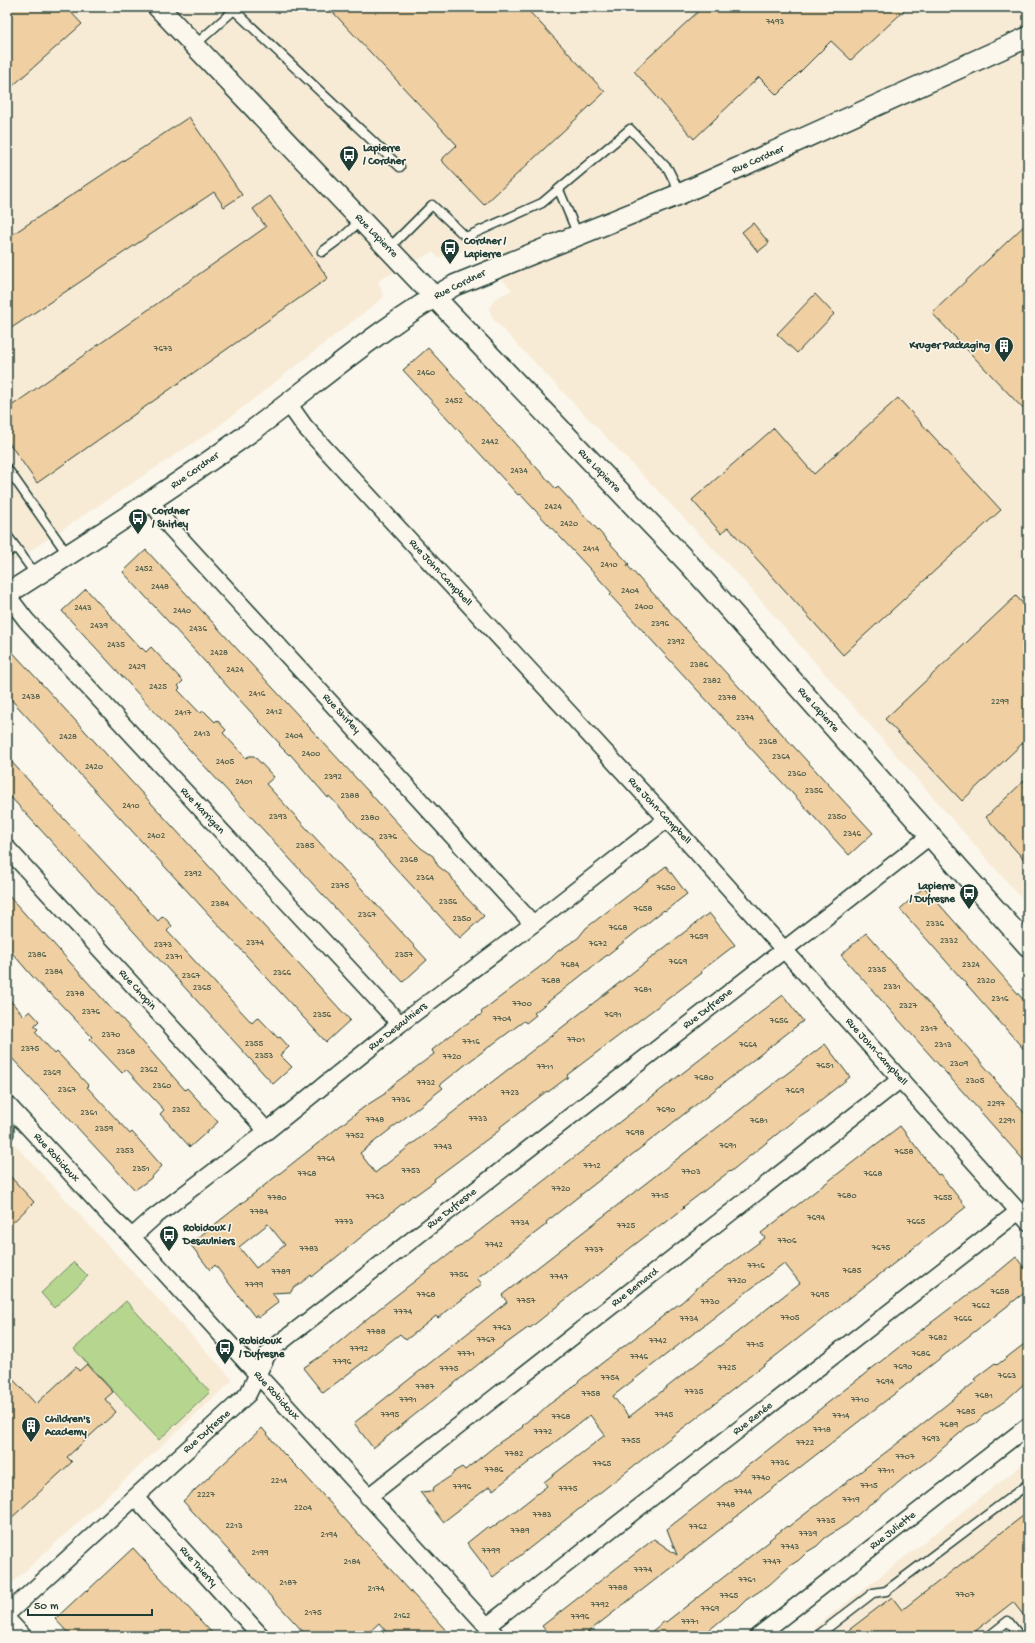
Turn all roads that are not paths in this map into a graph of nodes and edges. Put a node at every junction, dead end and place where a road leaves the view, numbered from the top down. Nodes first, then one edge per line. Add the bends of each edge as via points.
1 (158, 7) edge
2 (232, 8) edge
3 (1028, 37) edge
4 (194, 45) junction
5 (400, 167) dead end
6 (559, 190) junction
7 (680, 194) junction
8 (361, 220) junction
9 (578, 235) junction
10 (388, 249) junction
11 (322, 252) dead end
12 (434, 297) junction
13 (288, 403) junction
14 (7, 468) edge
15 (151, 502) junction
16 (7, 535) edge
17 (16, 547) junction
18 (7, 553) edge
19 (68, 555) junction
20 (36, 576) junction
21 (7, 594) edge
22 (667, 819) junction
23 (930, 836) junction
24 (7, 848) edge
25 (533, 924) junction
26 (1028, 946) edge
27 (785, 949) junction
28 (400, 1024) junction
29 (901, 1079) junction
30 (9, 1105) edge
31 (266, 1131) junction
32 (9, 1135) dead end
33 (1023, 1216) edge
34 (132, 1238) junction
35 (257, 1374) junction
36 (1028, 1426) edge
37 (1028, 1484) edge
38 (135, 1497) junction
39 (368, 1498) junction
40 (7, 1614) edge
41 (7, 1619) edge
42 (491, 1631) edge
43 (23, 1636) edge
44 (261, 1636) edge
45 (758, 1636) edge
46 (817, 1636) edge
47 (989, 1636) edge
48 (1020, 1636) edge

1 - 4 street, Rue Lapierre
2 - 4 lane
2 - 5 lane
3 - 7 street, Rue Cordner
4 - 8 street, Rue Lapierre
6 - 7 lane via 630,129 668,169
6 - 9 lane
6 - 10 lane via 542,203 466,237 432,205
7 - 9 street, Rue Cordner
8 - 10 street, Rue Lapierre
8 - 11 lane
9 - 12 street, Rue Cordner via 460,283
10 - 12 street, Rue Lapierre
12 - 13 street, Rue Cordner
12 - 23 street, Rue Lapierre via 689,564
13 - 15 street, Rue Cordner via 196,472
13 - 22 street, Rue John-Campbell via 305,427
14 - 19 lane
15 - 19 street, Rue Cordner
15 - 25 street, Rue Shirley via 170,527
16 - 17 lane
17 - 18 lane
17 - 20 lane
19 - 20 street, Rue Cordner
20 - 21 street, Rue Cordner
21 - 28 street, Rue Harrigan via 26,620
22 - 25 street, Rue Desaulniers
22 - 27 street, Rue John-Campbell
23 - 26 street, Rue Lapierre
23 - 27 street, Rue Dufresne
24 - 31 street, Rue Chopin
25 - 28 street, Rue Desaulniers
27 - 29 street, Rue John-Campbell
27 - 35 street, Rue Dufresne via 272,1349
28 - 31 street, Rue Desaulniers
29 - 33 street, Rue John-Campbell
29 - 39 street, Rue Bernard
30 - 32 lane
30 - 34 street, Rue Robidoux
31 - 34 street, Rue Desaulniers via 153,1218
33 - 42 street, Rue Renée
34 - 35 street, Rue Robidoux
35 - 38 street, Rue Dufresne via 248,1394
35 - 39 street, Rue Robidoux
36 - 45 street, Rue Juliette
37 - 46 lane via 886,1591 873,1593
38 - 40 street, Rue Dufresne
38 - 44 street, Rue Thierry
39 - 42 street, Rue Robidoux
41 - 43 street
47 - 48 lane via 1008,1621

